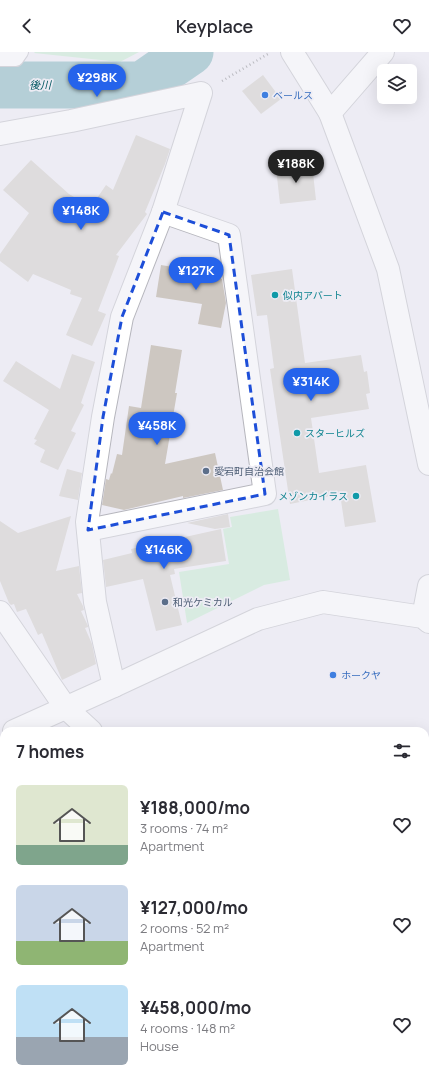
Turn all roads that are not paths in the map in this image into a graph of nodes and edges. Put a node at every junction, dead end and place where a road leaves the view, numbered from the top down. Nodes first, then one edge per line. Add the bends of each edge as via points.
1 (21, 52) edge
2 (292, 52) edge
3 (384, 52) edge
4 (0, 58) edge
5 (330, 114) junction
6 (0, 134) edge
7 (163, 212) junction
8 (429, 464) edge
9 (88, 530) junction
10 (429, 586) edge
11 (0, 612) edge
12 (426, 619) edge
13 (114, 686) junction
14 (66, 708) junction
15 (23, 727) edge
16 (87, 727) edge

1 - 4 lane via 16,59
2 - 5 street
3 - 5 street
5 - 8 street via 388,269
6 - 7 street via 201,93
7 - 9 street via 122,317 103,417 87,522
7 - 9 street via 229,235 265,494
9 - 13 street via 95,602
10 - 12 street
11 - 14 street
12 - 13 street via 323,602 258,619
13 - 14 street
14 - 15 street
14 - 16 street

